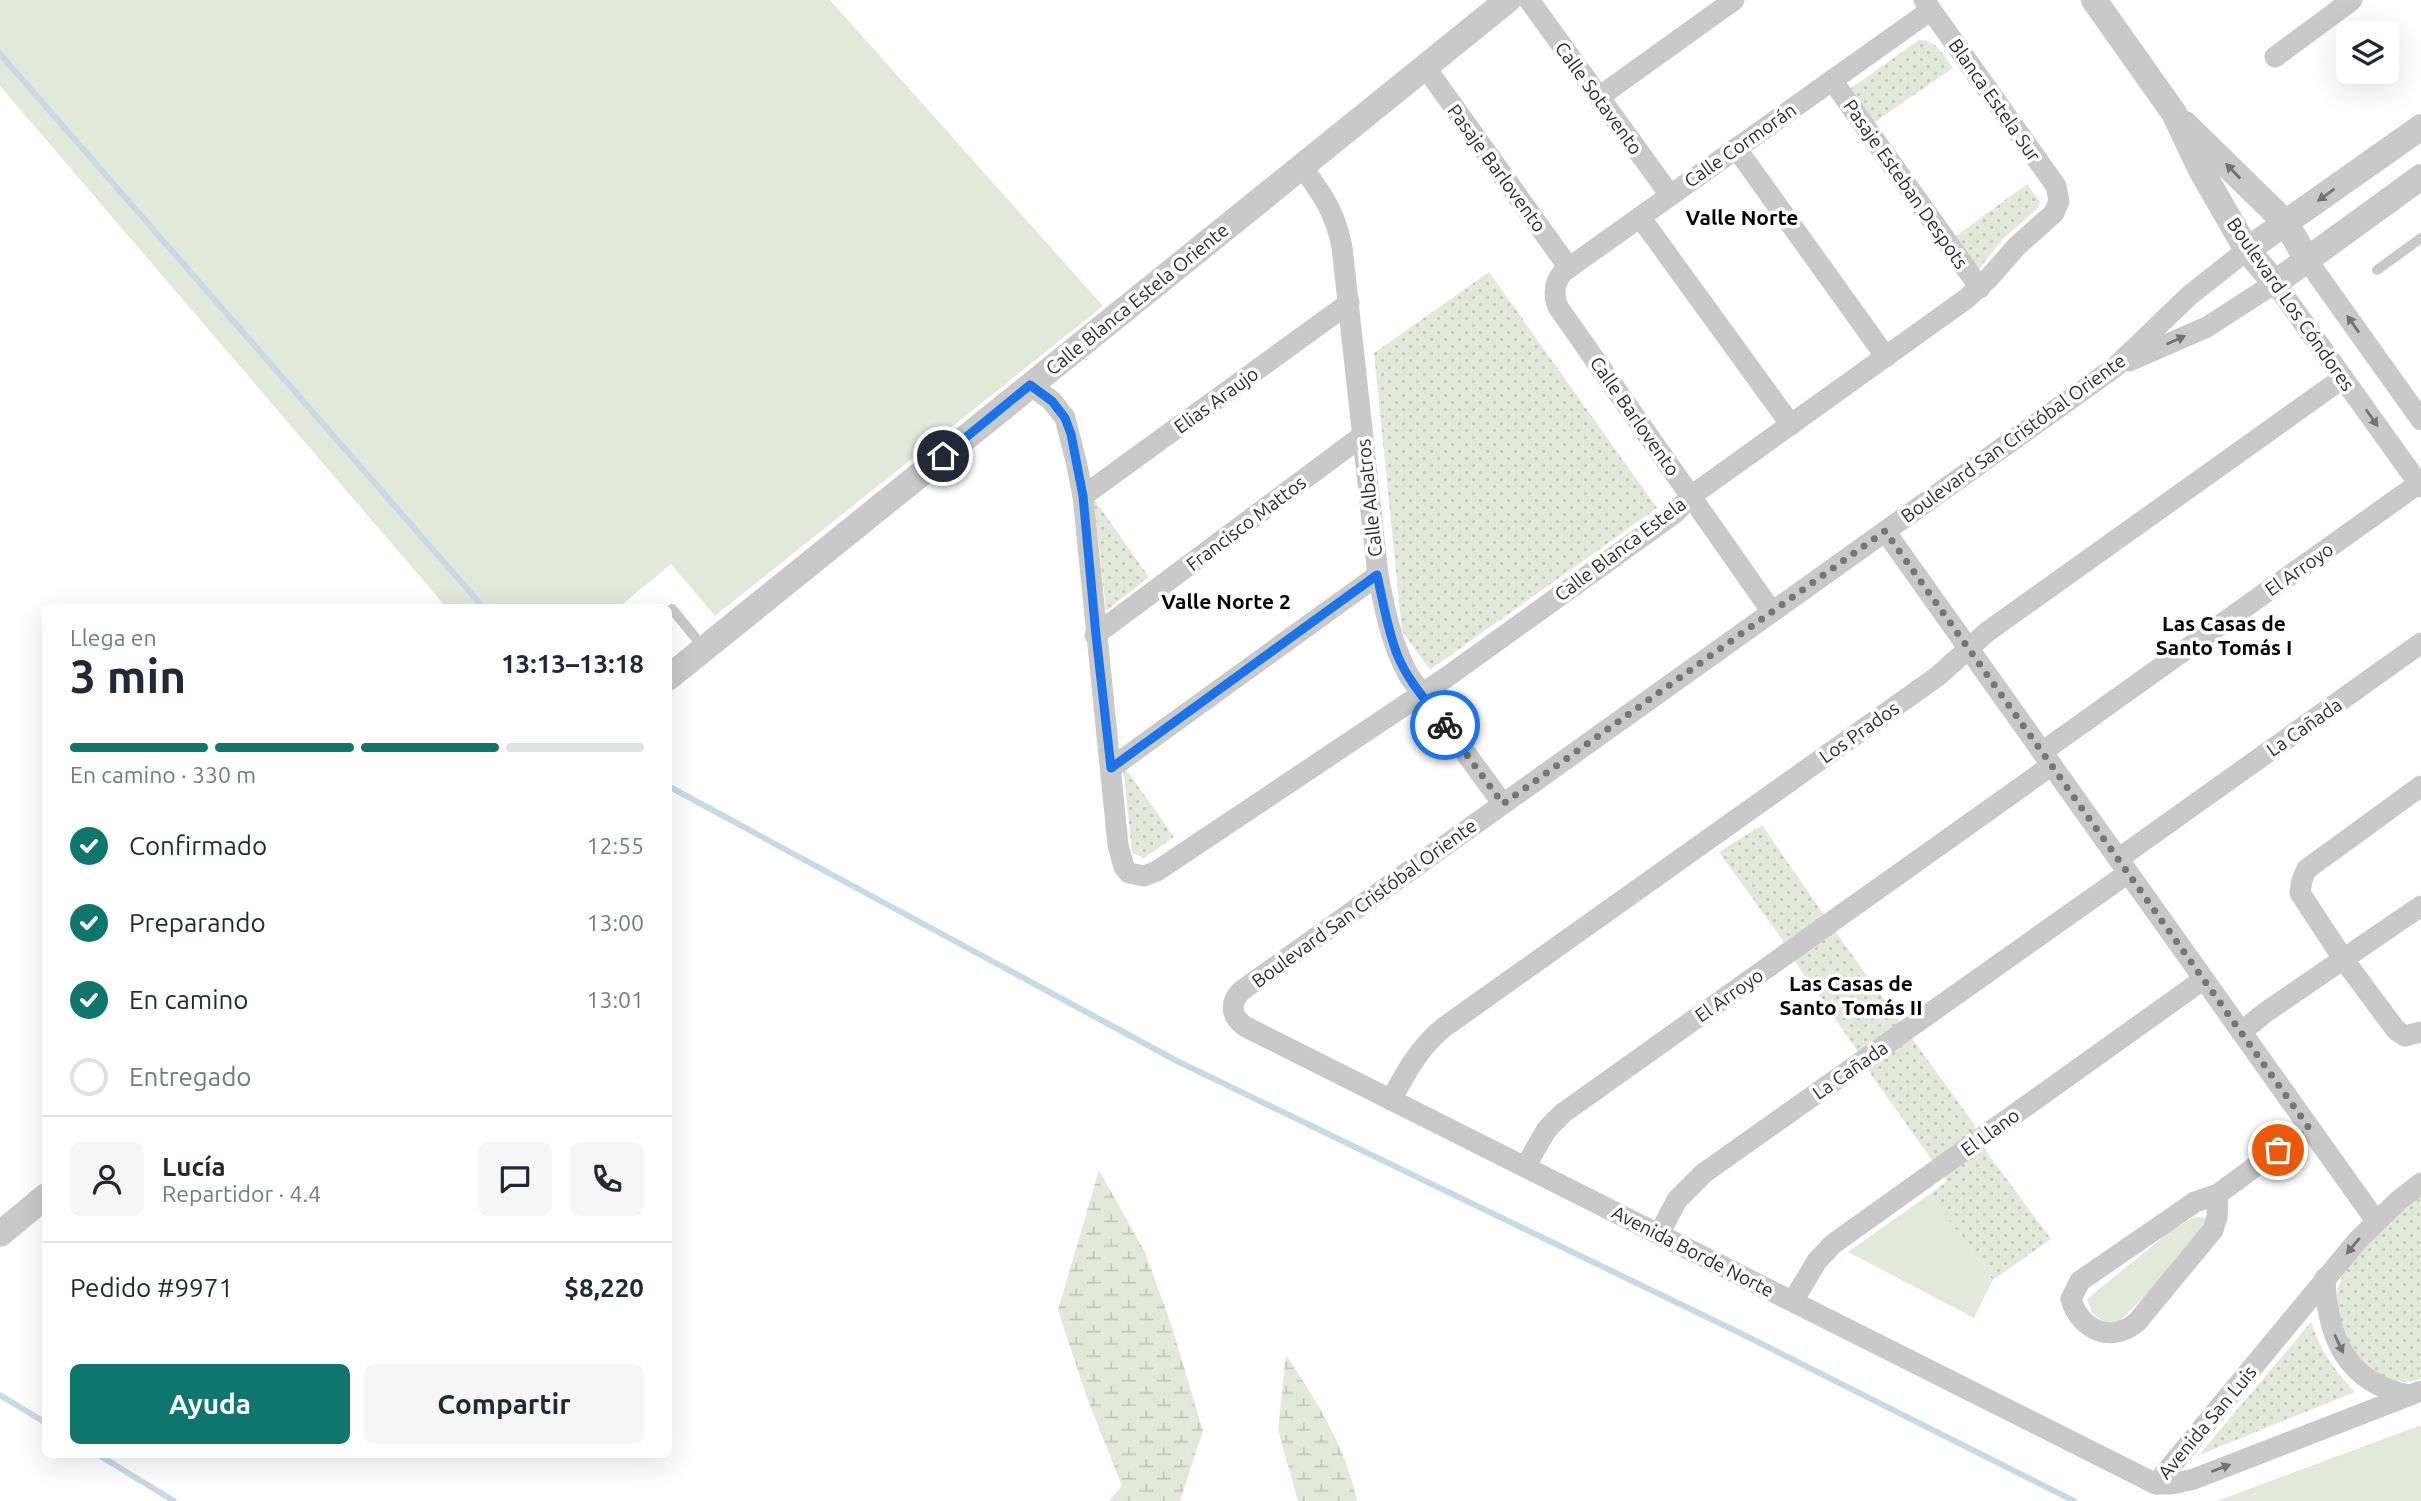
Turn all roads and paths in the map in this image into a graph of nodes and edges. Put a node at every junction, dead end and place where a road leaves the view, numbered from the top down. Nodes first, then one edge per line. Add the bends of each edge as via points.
1 (1508, 0) edge
2 (1529, 0) edge
3 (1734, 0) edge
4 (2094, 0) edge
5 (2352, 0) edge
6 (1927, 5) edge
7 (2275, 57) dead end
8 (1426, 68) junction
9 (1832, 80) junction
10 (1599, 97) junction
11 (2174, 113) junction
12 (2421, 127) edge
13 (1736, 148) junction
14 (1302, 167) junction
15 (2362, 169) junction
16 (2421, 177) edge
17 (1670, 195) junction
18 (2059, 201) joint
19 (2384, 204) junction
20 (1640, 217) junction
21 (2286, 223) junction
22 (2421, 238) edge
23 (2247, 250) junction
24 (2307, 260) junction
25 (1569, 268) junction
26 (2376, 270) dead end
27 (2275, 283) junction
28 (1555, 285) joint
29 (1980, 288) junction
30 (1349, 303) junction
31 (1886, 357) junction
32 (2114, 368) junction
33 (2343, 378) junction
34 (1030, 385) junction
35 (2421, 420) edge
36 (1791, 425) junction
37 (1362, 436) junction
38 (2420, 486) edge
39 (1083, 496) junction
40 (1691, 496) junction
41 (1885, 531) junction
42 (1377, 575) junction
43 (672, 609) dead end
44 (1772, 612) junction
45 (1096, 635) junction
46 (2421, 643) edge
47 (1968, 648) junction
48 (704, 649) junction
49 (672, 675) edge
50 (1421, 693) junction
51 (2047, 759) junction
52 (1111, 768) junction
53 (2421, 786) edge
54 (1503, 804) junction
55 (2123, 866) junction
56 (2421, 906) edge
57 (2344, 960) junction
58 (2204, 979) junction
59 (1233, 1014) joint
60 (2242, 1032) junction
61 (2421, 1032) edge
62 (1391, 1100) junction
63 (2309, 1128) junction
64 (1525, 1167) junction
65 (2421, 1183) edge
66 (2218, 1194) junction
67 (42, 1199) edge
68 (2376, 1221) junction
69 (0, 1234) edge
70 (1659, 1234) junction
71 (2325, 1278) junction
72 (1793, 1301) junction
73 (2416, 1393) edge
74 (2156, 1484) junction

1 - 8 street, Calle Blanca Estela Oriente
2 - 10 street, Calle Sotavento
3 - 10 street
4 - 11 street, Boulevard Los Cóndores
5 - 7 street
6 - 9 street, Calle Cormorán
6 - 18 street, Blanca Estela Sur via 2056,186
8 - 14 street, Calle Blanca Estela Oriente
8 - 25 street, Pasaje Barlovento
9 - 13 street, Calle Cormorán
9 - 29 street, Pasaje Esteban Despots
10 - 17 street, Calle Sotavento
21 -> 11 street, Boulevard Los Cóndores
11 - 23 street, Boulevard Los Cóndores
12 - 15 street, Boulevard San Cristóbal Oriente
13 - 17 street, Calle Cormorán
13 - 31 street
14 - 30 street, Calle Albatros via 1333,212
14 - 34 street, Calle Blanca Estela Oriente
15 - 19 street via 2390,176 2392,186
15 -> 21 street, Boulevard San Cristóbal Oriente
16 - 19 street
17 - 20 street, Calle Cormorán
18 - 29 street, Calle Blanca Estela via 2054,214 2017,246
19 - 24 street
20 - 25 street, Calle Cormorán
20 - 36 street
21 - 23 street, Boulevard San Cristóbal Oriente
21 - 24 street, Boulevard Los Cóndores
22 - 26 lane
23 - 27 street, Boulevard Los Cóndores
23 - 32 street, Boulevard San Cristóbal Oriente via 2190,295
24 - 27 street
35 -> 24 street, Boulevard Los Cóndores
25 - 28 street, Calle Cormorán
32 -> 27 street via 2207,327
27 - 33 street, Boulevard Los Cóndores
28 - 40 street, Calle Barlovento via 1558,307
29 - 31 street, Calle Blanca Estela
30 - 37 street, Calle Albatros
30 - 39 street, Elias Araujo
31 - 36 street, Calle Blanca Estela
32 - 41 street, Boulevard San Cristóbal Oriente
33 -> 38 street, Boulevard Los Cóndores
33 - 47 street, Los Prados
34 - 39 street via 1065,418
34 - 48 street, Calle Blanca Estela Oriente
36 - 40 street, Calle Blanca Estela
37 - 42 street, Calle Albatros
37 - 45 street, Francisco Mattos
38 - 51 street, El Arroyo
39 - 45 street
40 - 44 street, Calle Barlovento
40 - 50 street, Calle Blanca Estela via 1675,513
41 - 44 street, Boulevard San Cristóbal Oriente
41 - 47 street
42 - 50 street, Calle Albatros via 1397,655
42 - 52 street
43 - 48 lane
44 - 54 street, Boulevard San Cristóbal Oriente
45 - 52 street
46 - 55 street, La Cañada
47 - 51 street
47 - 62 street, Los Prados via 1938,676 1443,1028 1412,1061
48 - 49 street, Calle Blanca Estela Oriente
50 - 52 street, Calle Blanca Estela via 1144,876 1137,877 1124,867
50 - 54 street, Calle Albatros
51 - 55 street
51 - 64 street, El Arroyo via 1563,1113 1547,1129
53 - 57 street via 2307,869 2302,880 2300,893
54 - 59 street, Boulevard San Cristóbal Oriente via 1241,991 1234,998
55 - 58 street
55 - 70 street, La Cañada via 1704,1173 1677,1200
56 - 57 street
57 - 60 street
57 - 61 street via 2396,1030 2405,1036
58 - 60 street
58 - 72 street, El Llano via 1833,1244
59 - 62 street, Avenida Borde Norte via 1248,1028
60 - 63 street
62 - 64 street, Avenida Borde Norte
63 - 66 street
63 - 68 street
64 - 70 street, Avenida Borde Norte
65 - 68 street, Avenida San Luis
66 - 66 street via 2195,1202 2080,1281 2071,1299 2075,1312 2103,1332 2126,1331 2137,1322 2213,1230
67 - 69 street
68 -> 71 street, Avenida San Luis
70 - 72 street, Avenida Borde Norte
71 -> 73 street via 2332,1329 2351,1365 2374,1384 2398,1393
71 - 74 street, Avenida San Luis
72 - 74 street, Avenida Borde Norte
74 -> 73 street, Avenida San Luis via 2194,1479

